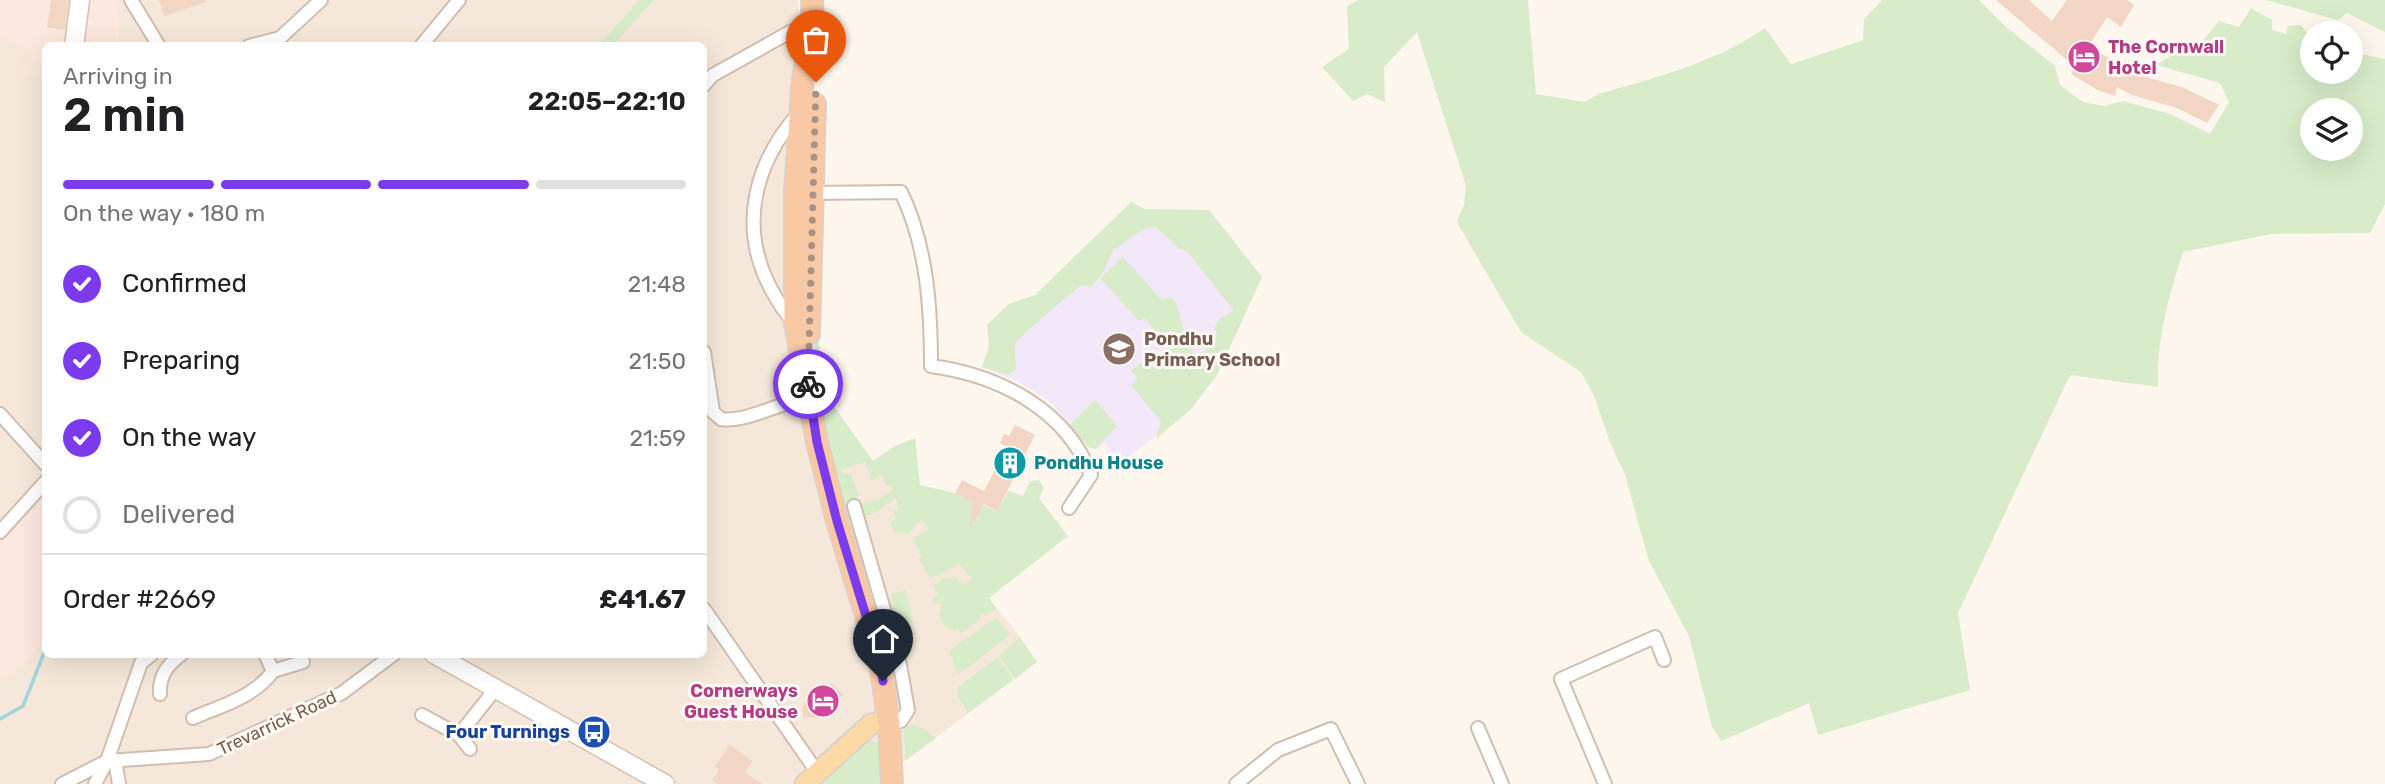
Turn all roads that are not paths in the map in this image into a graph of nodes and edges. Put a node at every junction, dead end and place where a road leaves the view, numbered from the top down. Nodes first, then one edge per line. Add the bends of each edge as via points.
1 (80, 0) edge
2 (131, 0) edge
3 (321, 0) edge
4 (459, 0) edge
5 (812, 0) edge
6 (812, 30) junction
7 (75, 42) edge
8 (157, 42) edge
9 (263, 42) edge
10 (424, 42) edge
11 (707, 82) edge
12 (801, 110) junction
13 (804, 192) junction
14 (795, 323) junction
15 (707, 372) edge
16 (809, 393) junction
17 (0, 414) edge
18 (42, 461) edge
19 (42, 485) edge
20 (854, 506) dead end
21 (1069, 508) dead end
22 (0, 532) edge
23 (707, 614) edge
24 (876, 614) junction
25 (147, 658) edge
26 (176, 658) edge
27 (267, 658) edge
28 (389, 658) edge
29 (442, 658) edge
30 (1664, 660) dead end
31 (303, 662) dead end
32 (273, 671) junction
33 (497, 687) junction
34 (160, 694) dead end
35 (422, 715) dead end
36 (193, 718) dead end
37 (889, 722) junction
38 (1478, 728) dead end
39 (459, 736) junction
40 (470, 749) dead end
41 (111, 760) junction
42 (811, 778) edge
43 (62, 784) edge
44 (95, 784) edge
45 (119, 784) edge
46 (665, 784) edge
47 (892, 784) edge
48 (1236, 784) edge
49 (1358, 784) edge
50 (1502, 784) edge
51 (1605, 784) edge

1 - 7 main road
2 - 8 street
3 - 9 street via 280,37
4 - 10 street
5 - 6 highway
6 - 11 street via 790,32
6 - 12 highway
6 - 13 highway via 816,82
12 - 13 highway
12 - 14 street via 779,135 767,158 752,219 763,273
13 - 14 highway via 793,256
13 - 16 highway
13 - 21 street via 901,192 924,266 932,366 970,372 1008,387 1042,409 1075,443 1091,475
14 - 16 highway
15 - 16 street via 713,412 721,419 739,418
16 - 24 highway via 837,521
17 - 18 street
19 - 22 street
20 - 24 street
23 - 42 street
24 - 37 highway
25 - 41 street via 141,663
26 - 34 street via 163,673
27 - 32 street
28 - 41 street, Trevarrick Road via 342,693 209,754
29 - 33 main road
30 - 51 street via 1655,637 1561,679
31 - 32 street
32 - 36 street via 264,684 249,693
33 - 39 street
33 - 46 main road
35 - 39 street
37 - 42 main road via 871,724
37 - 47 highway
38 - 50 street
39 - 40 street
41 - 43 street
41 - 44 street
41 - 45 street
48 - 49 street via 1278,750 1331,729

